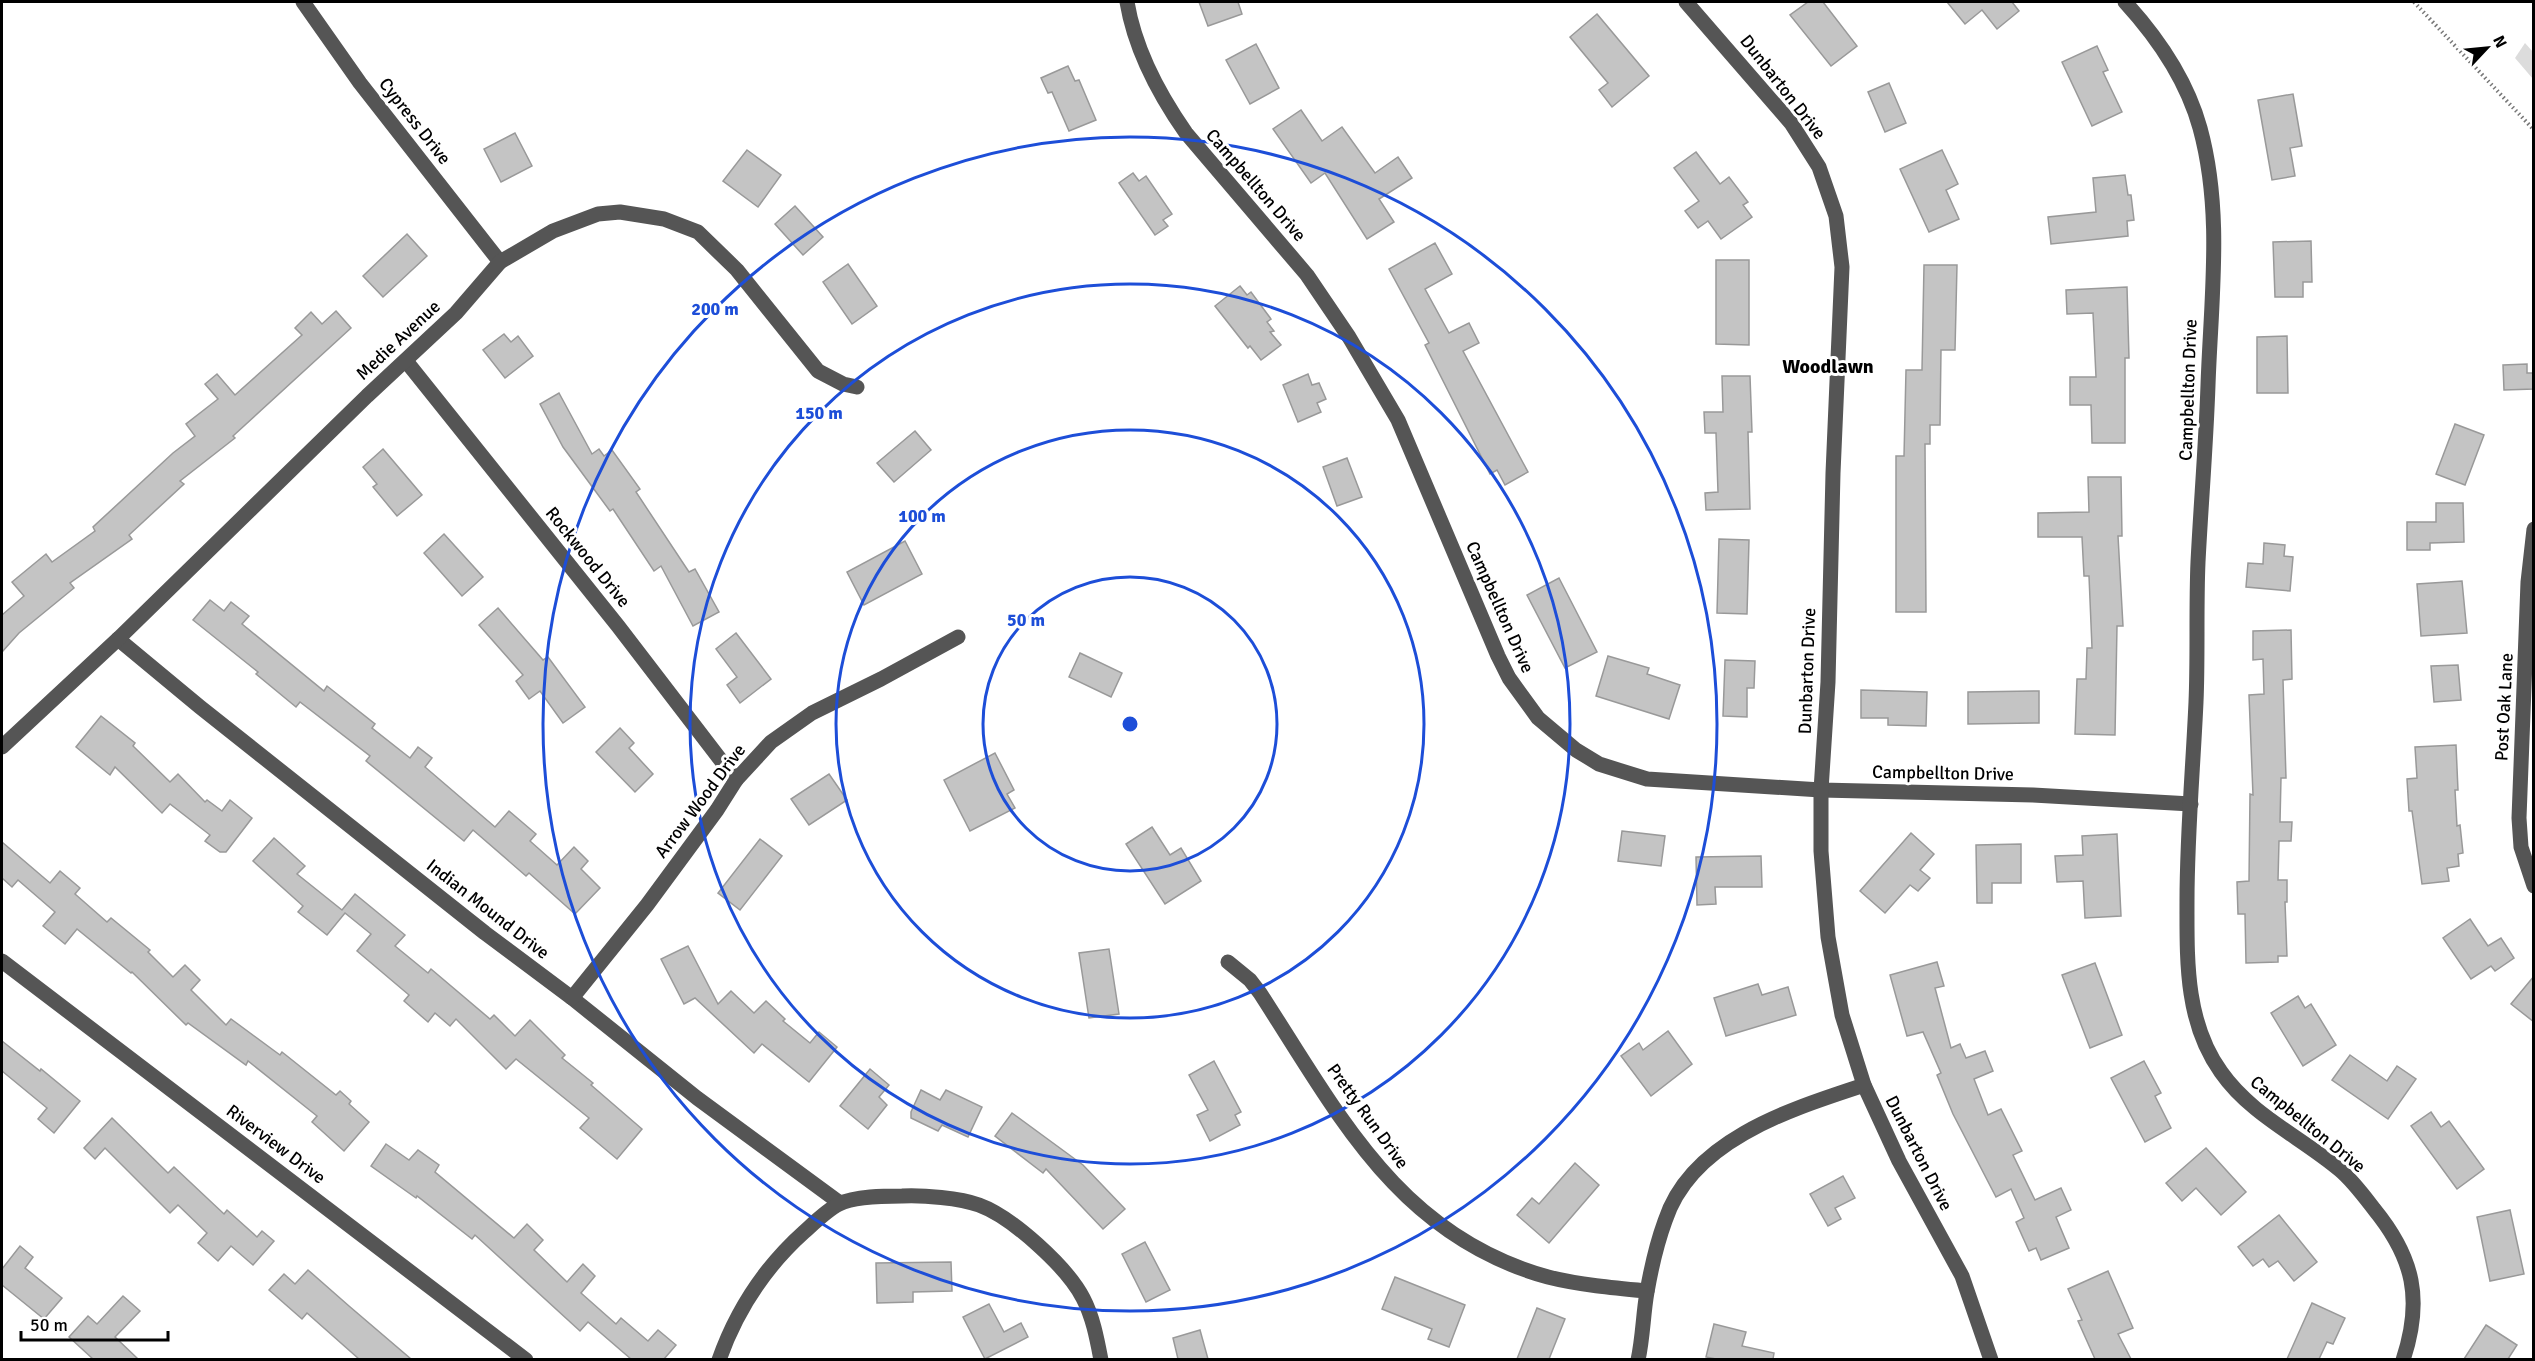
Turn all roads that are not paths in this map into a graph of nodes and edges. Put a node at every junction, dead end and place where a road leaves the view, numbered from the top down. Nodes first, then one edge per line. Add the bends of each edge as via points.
1 (303, 2) edge
2 (1126, 2) edge
3 (1686, 2) edge
4 (2125, 2) edge
5 (500, 262) junction
6 (406, 360) junction
7 (857, 387) dead end
8 (2534, 529) edge
9 (958, 637) dead end
10 (118, 639) junction
11 (2, 747) edge
12 (736, 780) junction
13 (1821, 790) junction
14 (2191, 804) junction
15 (2534, 886) edge
16 (2, 961) edge
17 (1228, 962) dead end
18 (572, 998) junction
19 (1864, 1086) junction
20 (840, 1203) junction
21 (1647, 1291) junction
22 (526, 1359) edge
23 (719, 1359) edge
24 (1101, 1359) edge
25 (1638, 1359) edge
26 (1991, 1359) edge
27 (2403, 1359) edge

1 - 5 street, Cypress Drive via 360,83
2 - 13 street, Campbellton Drive via 1140,51 1168,107 1185,133 1307,274 1398,420 1498,656 1522,699 1538,718 1556,736 1599,764 1647,779
3 - 13 street, Dunbarton Drive via 1806,145 1829,191 1841,241 1828,682
4 - 14 street, Campbellton Drive via 2167,57 2187,95 2200,130 2213,198 2214,268 2198,564
5 - 6 street, Medie Avenue via 456,313
5 - 7 street, Medie Avenue via 553,231 598,214 642,215 685,226 698,232 737,270 818,372
6 - 10 street, Medie Avenue
6 - 12 street, Rockwood Drive
8 - 15 street, Post Oak Lane via 2519,818 2521,847
9 - 12 street, Arrow Wood Drive via 790,726
10 - 11 street, Medie Avenue
10 - 18 street, Indian Mound Drive
12 - 18 street, Arrow Wood Drive via 647,905
13 - 14 street, Campbellton Drive via 2022,794
13 - 19 street, Dunbarton Drive via 1828,937 1842,1015
14 - 27 street, Campbellton Drive via 2187,900 2190,996 2203,1039 2234,1088 2340,1170 2380,1216 2410,1270 2415,1299 2414,1320
16 - 22 street, Riverview Drive
17 - 21 street, Pretty Run Drive via 1260,993 1366,1152 1388,1179 1439,1226 1487,1254 1547,1276 1578,1284
18 - 20 street, Indian Mound Drive
19 - 21 street via 1807,1104 1728,1142 1704,1161 1684,1184 1665,1220
19 - 26 street, Dunbarton Drive via 1899,1161 1962,1276
20 - 23 street via 791,1244 752,1288
20 - 24 street via 910,1195 978,1204 1004,1218 1036,1243 1083,1297
21 - 25 street

